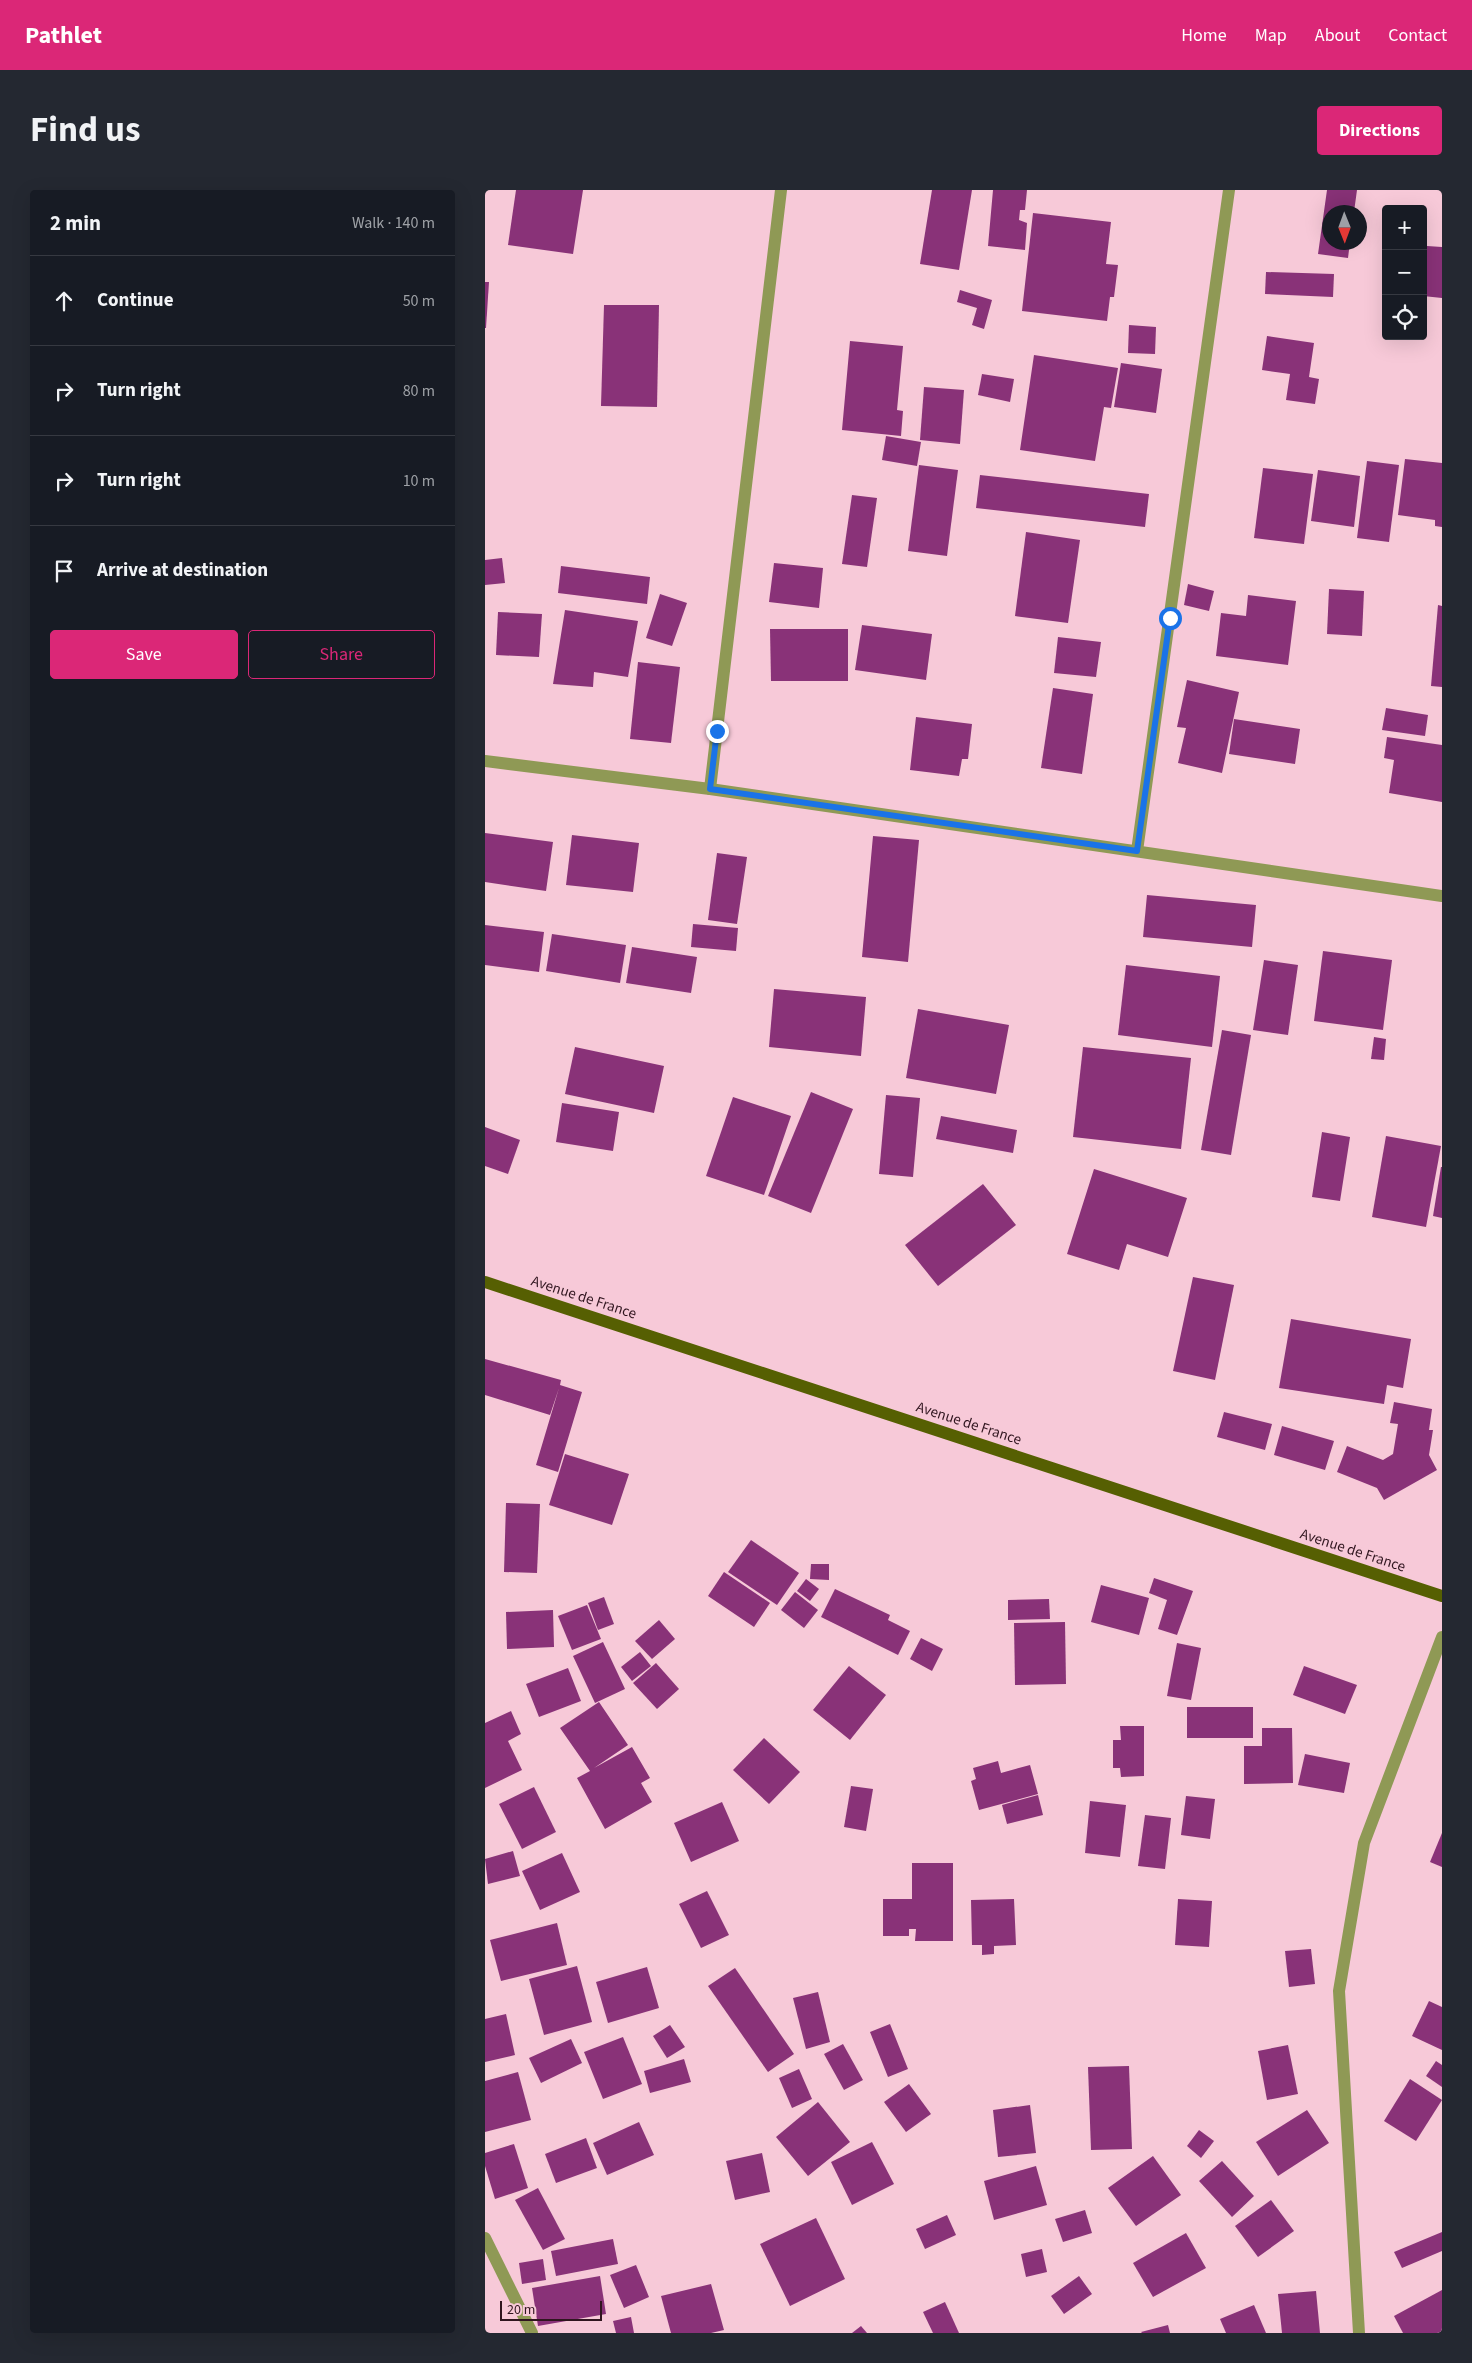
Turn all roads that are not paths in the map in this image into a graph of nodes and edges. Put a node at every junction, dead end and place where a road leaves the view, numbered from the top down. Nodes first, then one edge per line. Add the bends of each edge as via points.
1 (781, 190) edge
2 (1229, 190) edge
3 (485, 761) edge
4 (710, 789) junction
5 (1137, 851) junction
6 (1442, 896) edge
7 (485, 1282) edge
8 (1442, 1596) edge
9 (1442, 1636) edge
10 (485, 2238) edge
11 (532, 2333) edge
12 (1359, 2333) edge

1 - 4 street
2 - 5 street
3 - 4 street
4 - 5 street
5 - 6 street
7 - 8 main road, Avenue de France
9 - 12 street via 1364,1843 1339,1991
10 - 11 street

